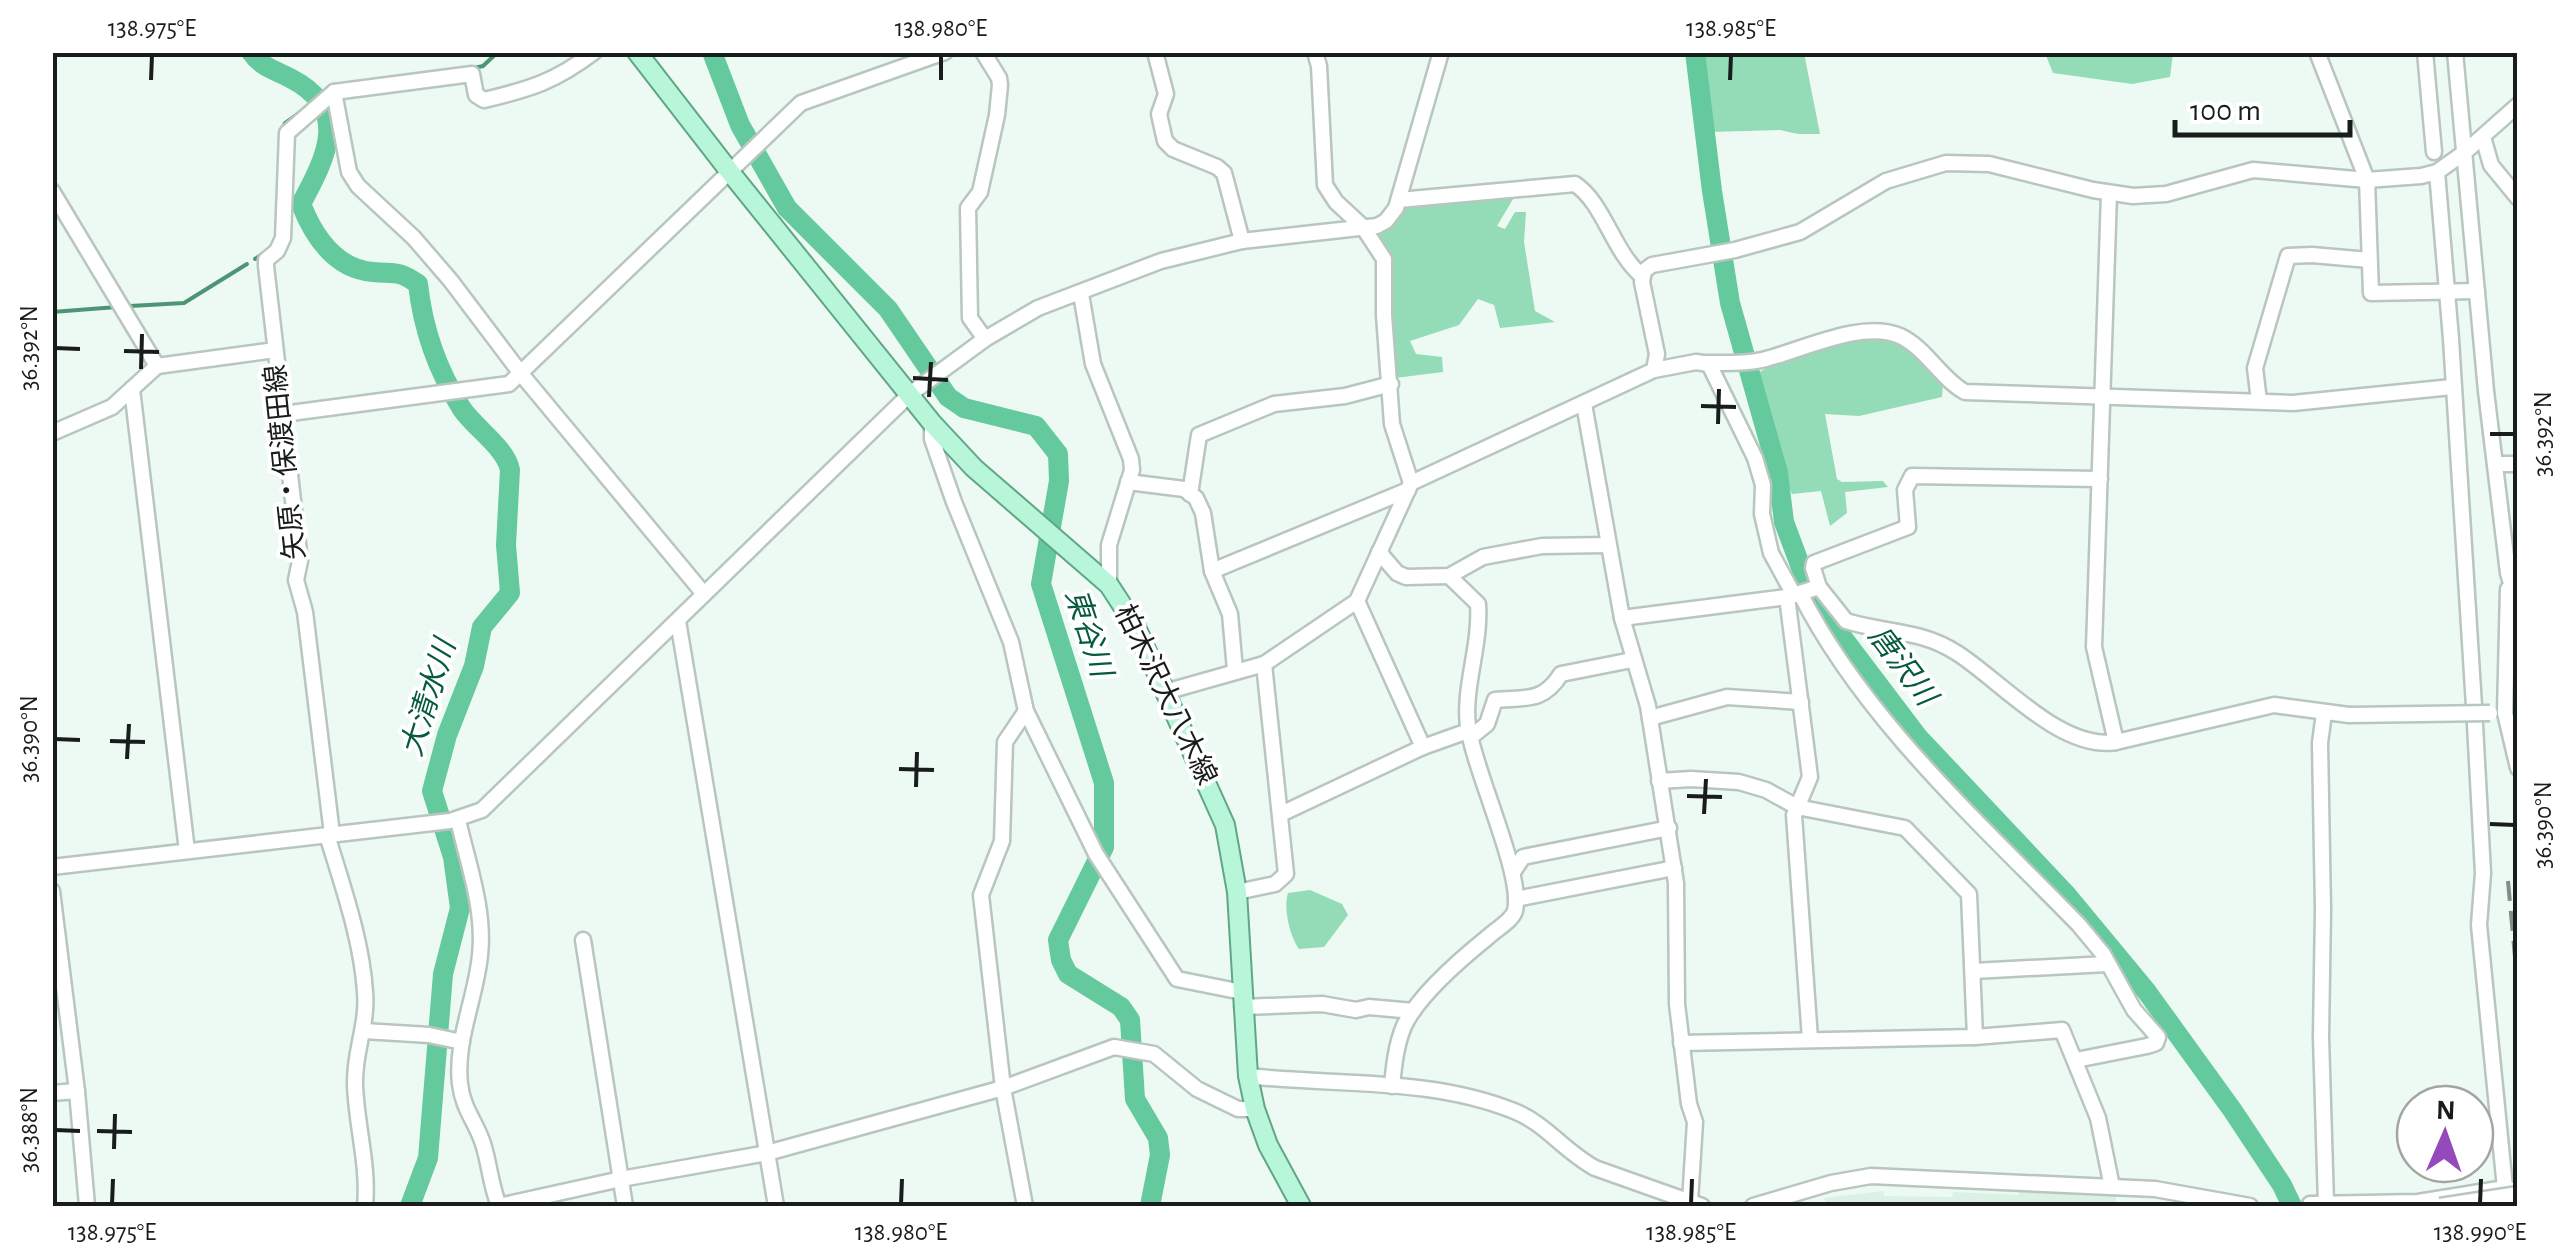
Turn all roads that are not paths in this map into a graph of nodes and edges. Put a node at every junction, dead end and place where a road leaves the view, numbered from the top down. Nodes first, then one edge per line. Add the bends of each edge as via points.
1 (594, 52) edge
2 (638, 52) edge
3 (945, 52) edge
4 (983, 52) edge
5 (1155, 52) edge
6 (1315, 52) edge
7 (1441, 52) edge
8 (2317, 52) edge
9 (2424, 52) edge
10 (2455, 52) edge
11 (332, 93) junction
12 (2518, 105) edge
13 (2482, 137) junction
14 (2434, 152) dead end
15 (2465, 152) junction
16 (730, 172) junction
17 (2437, 172) junction
18 (2367, 180) junction
19 (52, 191) edge
20 (2109, 194) junction
21 (2518, 198) edge
22 (1398, 200) junction
23 (1363, 227) junction
24 (1242, 241) junction
25 (2369, 260) junction
26 (1642, 276) junction
27 (2477, 290) junction
28 (2447, 293) junction
29 (1081, 294) junction
30 (985, 339) junction
31 (275, 350) junction
32 (1707, 363) junction
33 (156, 366) junction
34 (1654, 370) junction
35 (522, 375) junction
36 (1391, 384) junction
37 (2452, 387) junction
38 (918, 388) junction
39 (132, 389) junction
40 (2103, 395) junction
41 (2260, 401) junction
42 (1584, 404) junction
43 (282, 414) junction
44 (932, 423) junction
45 (52, 432) edge
46 (2495, 464) junction
47 (2518, 464) edge
48 (2100, 479) junction
49 (1128, 482) junction
50 (1409, 487) junction
51 (1190, 494) junction
52 (1607, 545) junction
53 (1379, 552) junction
54 (1212, 571) junction
55 (2513, 572) edge
56 (1449, 576) junction
57 (1109, 585) junction
58 (1819, 587) junction
59 (704, 594) junction
60 (1796, 595) junction
61 (1356, 601) junction
62 (2518, 607) edge
63 (1622, 618) junction
64 (678, 621) junction
65 (1632, 660) junction
66 (1264, 664) junction
67 (1235, 670) junction
68 (1165, 692) junction
69 (1802, 702) junction
70 (1026, 711) junction
71 (2324, 713) junction
72 (2498, 713) junction
73 (1650, 718) junction
74 (1470, 734) junction
75 (2116, 742) junction
76 (1423, 748) junction
77 (2518, 768) edge
78 (1659, 781) junction
79 (1798, 807) junction
80 (1281, 814) junction
81 (454, 820) junction
82 (1669, 828) junction
83 (330, 835) junction
84 (187, 851) junction
85 (52, 867) edge
86 (1674, 868) junction
87 (1513, 872) junction
88 (52, 891) edge
89 (1237, 892) junction
90 (1516, 899) junction
91 (584, 940) dead end
92 (2106, 964) junction
93 (1974, 971) junction
94 (1242, 999) junction
95 (1412, 1012) junction
96 (364, 1031) junction
97 (1975, 1037) junction
98 (1810, 1040) junction
99 (462, 1042) junction
100 (1681, 1044) junction
101 (2076, 1060) junction
102 (1248, 1076) junction
103 (1392, 1086) junction
104 (1003, 1088) junction
105 (77, 1090) junction
106 (52, 1094) edge
107 (1255, 1110) junction
108 (767, 1153) junction
109 (620, 1180) junction
110 (2112, 1187) junction
111 (2513, 1194) edge
112 (1696, 1204) edge
113 (2318, 1205) edge
114 (86, 1206) edge
115 (365, 1206) edge
116 (626, 1206) edge
117 (776, 1206) edge
118 (1025, 1206) edge
119 (1301, 1206) edge
120 (1757, 1206) edge
121 (2250, 1206) edge
122 (2440, 1206) edge

1 - 11 street via 560,77 484,100 476,95 472,74
2 - 16 main road, 柏木沢大八木線
3 - 16 street via 800,104
4 - 30 street via 1000,85 980,192 968,208 970,318
5 - 24 street via 1166,94 1159,114 1165,141 1224,173
6 - 23 street via 1325,185
7 - 22 street
8 - 18 street
9 - 14 street
10 - 15 street
11 - 31 street via 287,133 283,238 266,260
11 - 35 street via 358,186 414,238
12 - 13 street
13 - 15 street
13 - 21 street via 2491,165
15 - 17 street
15 - 27 street
16 - 35 street
16 - 38 main road, 柏木沢大八木線
17 - 18 street
17 - 28 street
18 - 20 street via 2264,170 2154,196
18 - 25 street
19 - 33 street
20 - 26 street via 1989,164 1946,163 1886,181 1800,232 1652,265
20 - 40 street
22 - 23 street via 1386,221
22 - 26 street via 1576,184
23 - 24 street
23 - 36 street via 1384,259
24 - 29 street via 1162,261
25 - 28 street via 2371,294
25 - 41 street via 2288,256 2255,368
26 - 34 street via 1657,354
27 - 28 street
27 - 46 street
28 - 37 street
29 - 30 street via 1038,308
29 - 49 street via 1094,364 1131,459
30 - 38 street
31 - 33 street, 矢原・保渡田線
31 - 43 street, 矢原・保渡田線
32 - 34 street
32 - 40 street via 1756,361 1876,332 1908,341 1965,392
32 - 60 street via 1756,458 1771,553
33 - 39 street
34 - 42 street
35 - 43 street via 509,384
35 - 59 street
36 - 50 street via 1394,433
36 - 51 street via 1274,404 1199,435
37 - 41 street via 2293,404
37 - 111 street via 2483,873 2478,925
38 - 44 main road, 柏木沢大八木線
38 - 59 street
39 - 45 street via 112,406
39 - 84 street
40 - 41 street
40 - 48 street
42 - 50 street
42 - 52 street
43 - 83 street, 矢原・保渡田線
44 - 57 main road, 柏木沢大八木線
44 - 70 street via 954,502 1011,642
46 - 47 street
46 - 55 street
48 - 58 street via 1912,476 1904,490 1908,527 1814,564
48 - 75 street via 2094,647
49 - 51 street
49 - 57 street via 1110,545
50 - 53 street
50 - 54 street
51 - 54 street via 1203,513
52 - 56 street via 1542,546 1483,557
52 - 63 street
53 - 56 street via 1406,577
53 - 61 street
54 - 67 street via 1230,614
55 - 62 street
55 - 72 street
56 - 74 street via 1478,604
57 - 68 main road, 柏木沢大八木線
58 - 60 street
58 - 75 street via 1846,620 1940,644 2068,734 2096,744
59 - 64 street
60 - 63 street
60 - 69 street
60 - 92 street via 1901,739 2079,924
61 - 66 street
61 - 76 street
63 - 65 street
64 - 81 street via 488,807
64 - 108 street
65 - 73 street
65 - 74 street via 1561,674 1537,697 1494,700 1487,724
66 - 67 street
66 - 80 street
67 - 68 street
68 - 89 main road, 柏木沢大八木線 via 1220,810
69 - 73 street via 1727,698
69 - 79 street via 1810,777
70 - 94 street via 1096,854 1176,979
70 - 104 street via 1004,742 1002,840 981,895
71 - 72 street, bridge
71 - 75 street via 2274,705
71 - 113 street
72 - 77 street
73 - 78 street
74 - 76 street
74 - 87 street
76 - 80 street
78 - 79 street via 1739,782
78 - 82 street
79 - 93 street via 1889,823 1916,837 1969,894
79 - 98 street
80 - 89 street via 1286,874 1275,884
81 - 83 street
81 - 99 street via 481,931
82 - 86 street
82 - 87 street via 1523,856
83 - 84 street
83 - 96 street, 矢原・保渡田線 via 363,978
84 - 85 street
86 - 90 street
86 - 100 street
87 - 90 street
88 - 105 street
89 - 94 main road, 柏木沢大八木線
90 - 95 street via 1511,918
91 - 109 street
92 - 93 street
92 - 101 street via 2158,1040
93 - 97 street
94 - 95 street
94 - 102 main road, 柏木沢大八木線
95 - 103 street via 1400,1036
96 - 99 street
96 - 115 street, 矢原・保渡田線 via 355,1080
97 - 98 street
97 - 101 street via 2062,1030
98 - 100 street
99 - 109 street via 464,1108 481,1137 499,1206
100 - 112 street via 1695,1122
101 - 110 street via 2098,1118
102 - 103 street
102 - 107 main road, 柏木沢大八木線
103 - 112 street via 1512,1110 1594,1168
104 - 107 street via 1123,1046 1154,1054 1220,1102
104 - 108 street
104 - 118 street
105 - 106 street
105 - 114 street
107 - 119 main road, 柏木沢大八木線
108 - 109 street
108 - 117 street
109 - 116 street
110 - 120 street via 1871,1176
110 - 121 street
111 - 113 street
111 - 122 street, bridge

